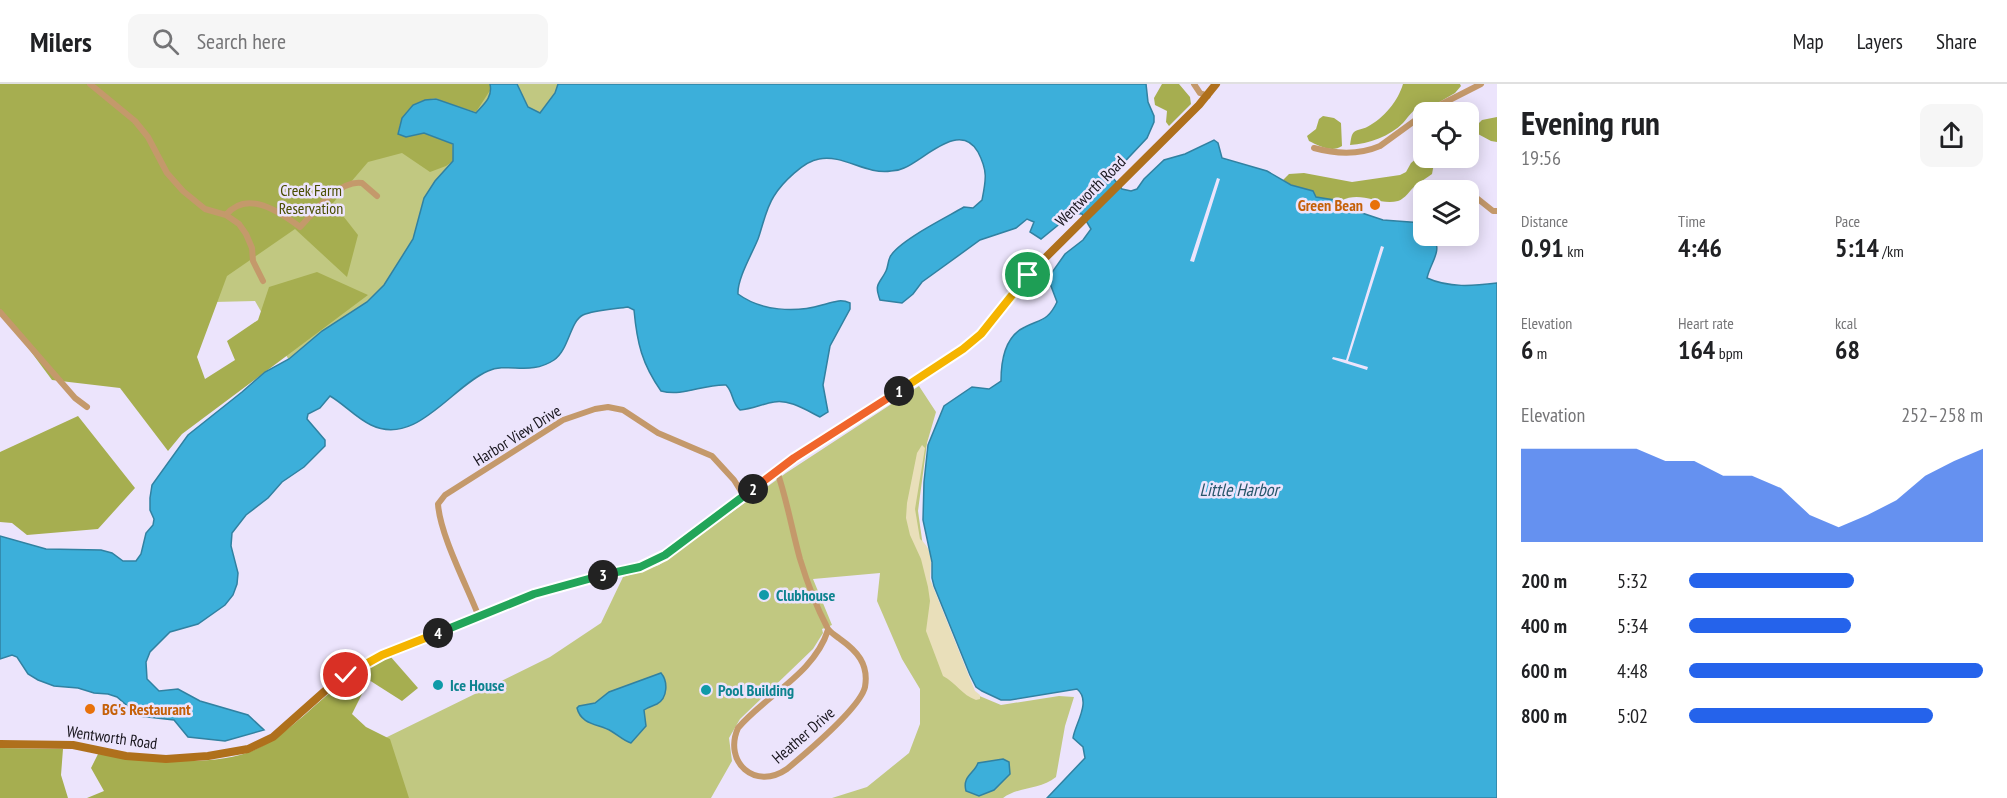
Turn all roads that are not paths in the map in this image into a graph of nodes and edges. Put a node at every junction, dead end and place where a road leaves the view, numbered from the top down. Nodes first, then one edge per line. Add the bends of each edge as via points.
1 (90, 84) edge
2 (1194, 84) edge
3 (1216, 84) edge
4 (1481, 84) edge
5 (1208, 96) junction
6 (1446, 102) edge
7 (1413, 122) edge
8 (1314, 148) dead end
9 (377, 196) dead end
10 (1479, 200) edge
11 (1497, 211) edge
12 (226, 215) junction
13 (263, 282) dead end
14 (0, 312) edge
15 (87, 407) dead end
16 (777, 471) junction
17 (744, 496) junction
18 (479, 617) junction
19 (828, 630) junction
20 (0, 744) edge

1 - 12 street via 135,121 167,173 183,191 206,209
2 - 5 street
3 - 5 main road, Wentworth Road
4 - 6 street
5 - 16 main road, Wentworth Road via 1028,275 971,343
7 - 8 street via 1372,149 1344,153
9 - 12 street via 362,183 345,185 300,227 277,211 254,204 239,205
10 - 11 street
12 - 13 street via 246,234
14 - 15 street
16 - 17 main road, Wentworth Road
16 - 19 street via 801,561
17 - 18 main road, Wentworth Road via 653,562 560,586
17 - 18 street, Harbor View Drive via 711,456 658,433 623,410 595,408 563,420 445,495 438,504 445,533
18 - 20 main road, Wentworth Road via 358,668 324,691 273,737 248,749 166,759 72,746
19 - 19 street, Heather Drive via 851,646 863,663 866,675 861,697 787,769 775,776 749,774 740,765 734,749 738,728 809,663 821,649

